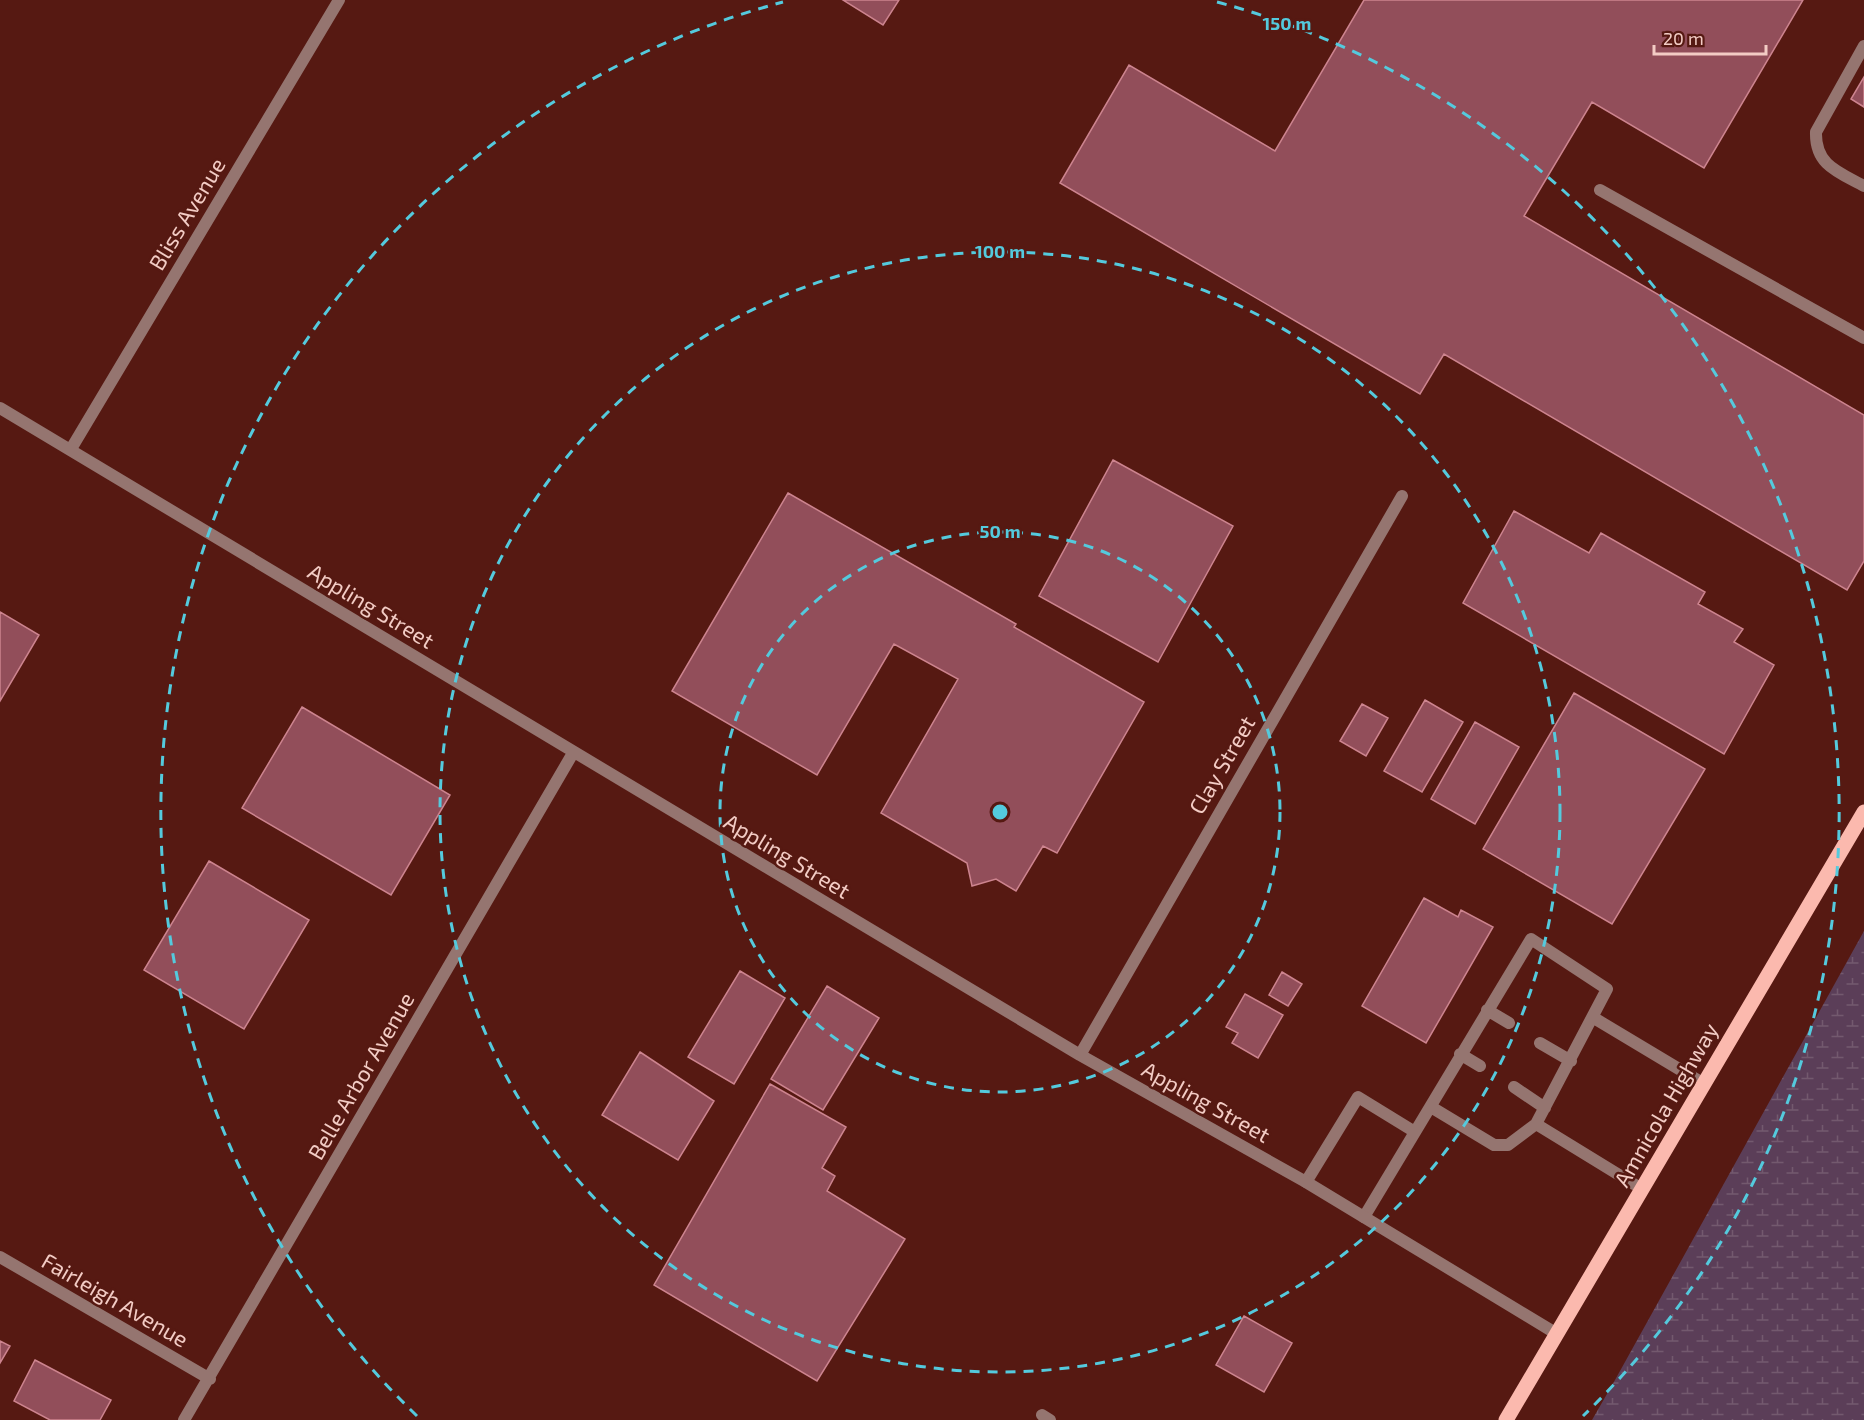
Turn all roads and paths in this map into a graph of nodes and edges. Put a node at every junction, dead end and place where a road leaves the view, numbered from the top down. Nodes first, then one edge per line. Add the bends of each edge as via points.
1 (339, 0) edge
2 (1864, 46) edge
3 (1864, 186) edge
4 (1600, 190) dead end
5 (1863, 335) edge
6 (0, 408) edge
7 (71, 449) junction
8 (1402, 496) dead end
9 (573, 753) junction
10 (1864, 812) edge
11 (1487, 1010) junction
12 (1594, 1018) junction
13 (1509, 1023) dead end
14 (1540, 1043) dead end
15 (1461, 1054) junction
16 (1080, 1055) junction
17 (1571, 1061) junction
18 (1480, 1066) dead end
19 (1704, 1084) junction
20 (1514, 1087) dead end
21 (1431, 1107) junction
22 (1545, 1108) junction
23 (1536, 1124) junction
24 (1415, 1132) junction
25 (1306, 1182) junction
26 (1642, 1189) junction
27 (1364, 1217) junction
28 (0, 1257) edge
29 (1557, 1334) junction
30 (210, 1379) junction
31 (184, 1420) edge
32 (1506, 1420) edge

1 - 7 street, Bliss Avenue
2 - 3 street via 1816,132 1815,148 1821,159
4 - 5 street
6 - 7 street, Appling Street
7 - 9 street, Appling Street
8 - 16 street, Clay Street
9 - 16 street, Appling Street
9 - 30 street, Belle Arbor Avenue
10 - 19 main road, Amnicola Highway
11 - 12 street via 1531,939 1607,989
11 - 13 street
11 - 15 street
12 - 17 street
12 - 19 street
14 - 17 street
15 - 18 street
15 - 21 street
16 - 25 street, Appling Street
17 - 22 street
19 - 26 main road, Amnicola Highway
20 - 22 street
21 - 23 street via 1494,1145 1508,1145
21 - 24 street
22 - 23 street
23 - 26 street
24 - 25 street via 1358,1097
24 - 27 street
25 - 27 street, Appling Street
26 - 29 main road, Amnicola Highway
27 - 29 street, Appling Street
28 - 30 street, Fairleigh Avenue
29 - 32 main road, Amnicola Highway
30 - 31 street, Belle Arbor Avenue

